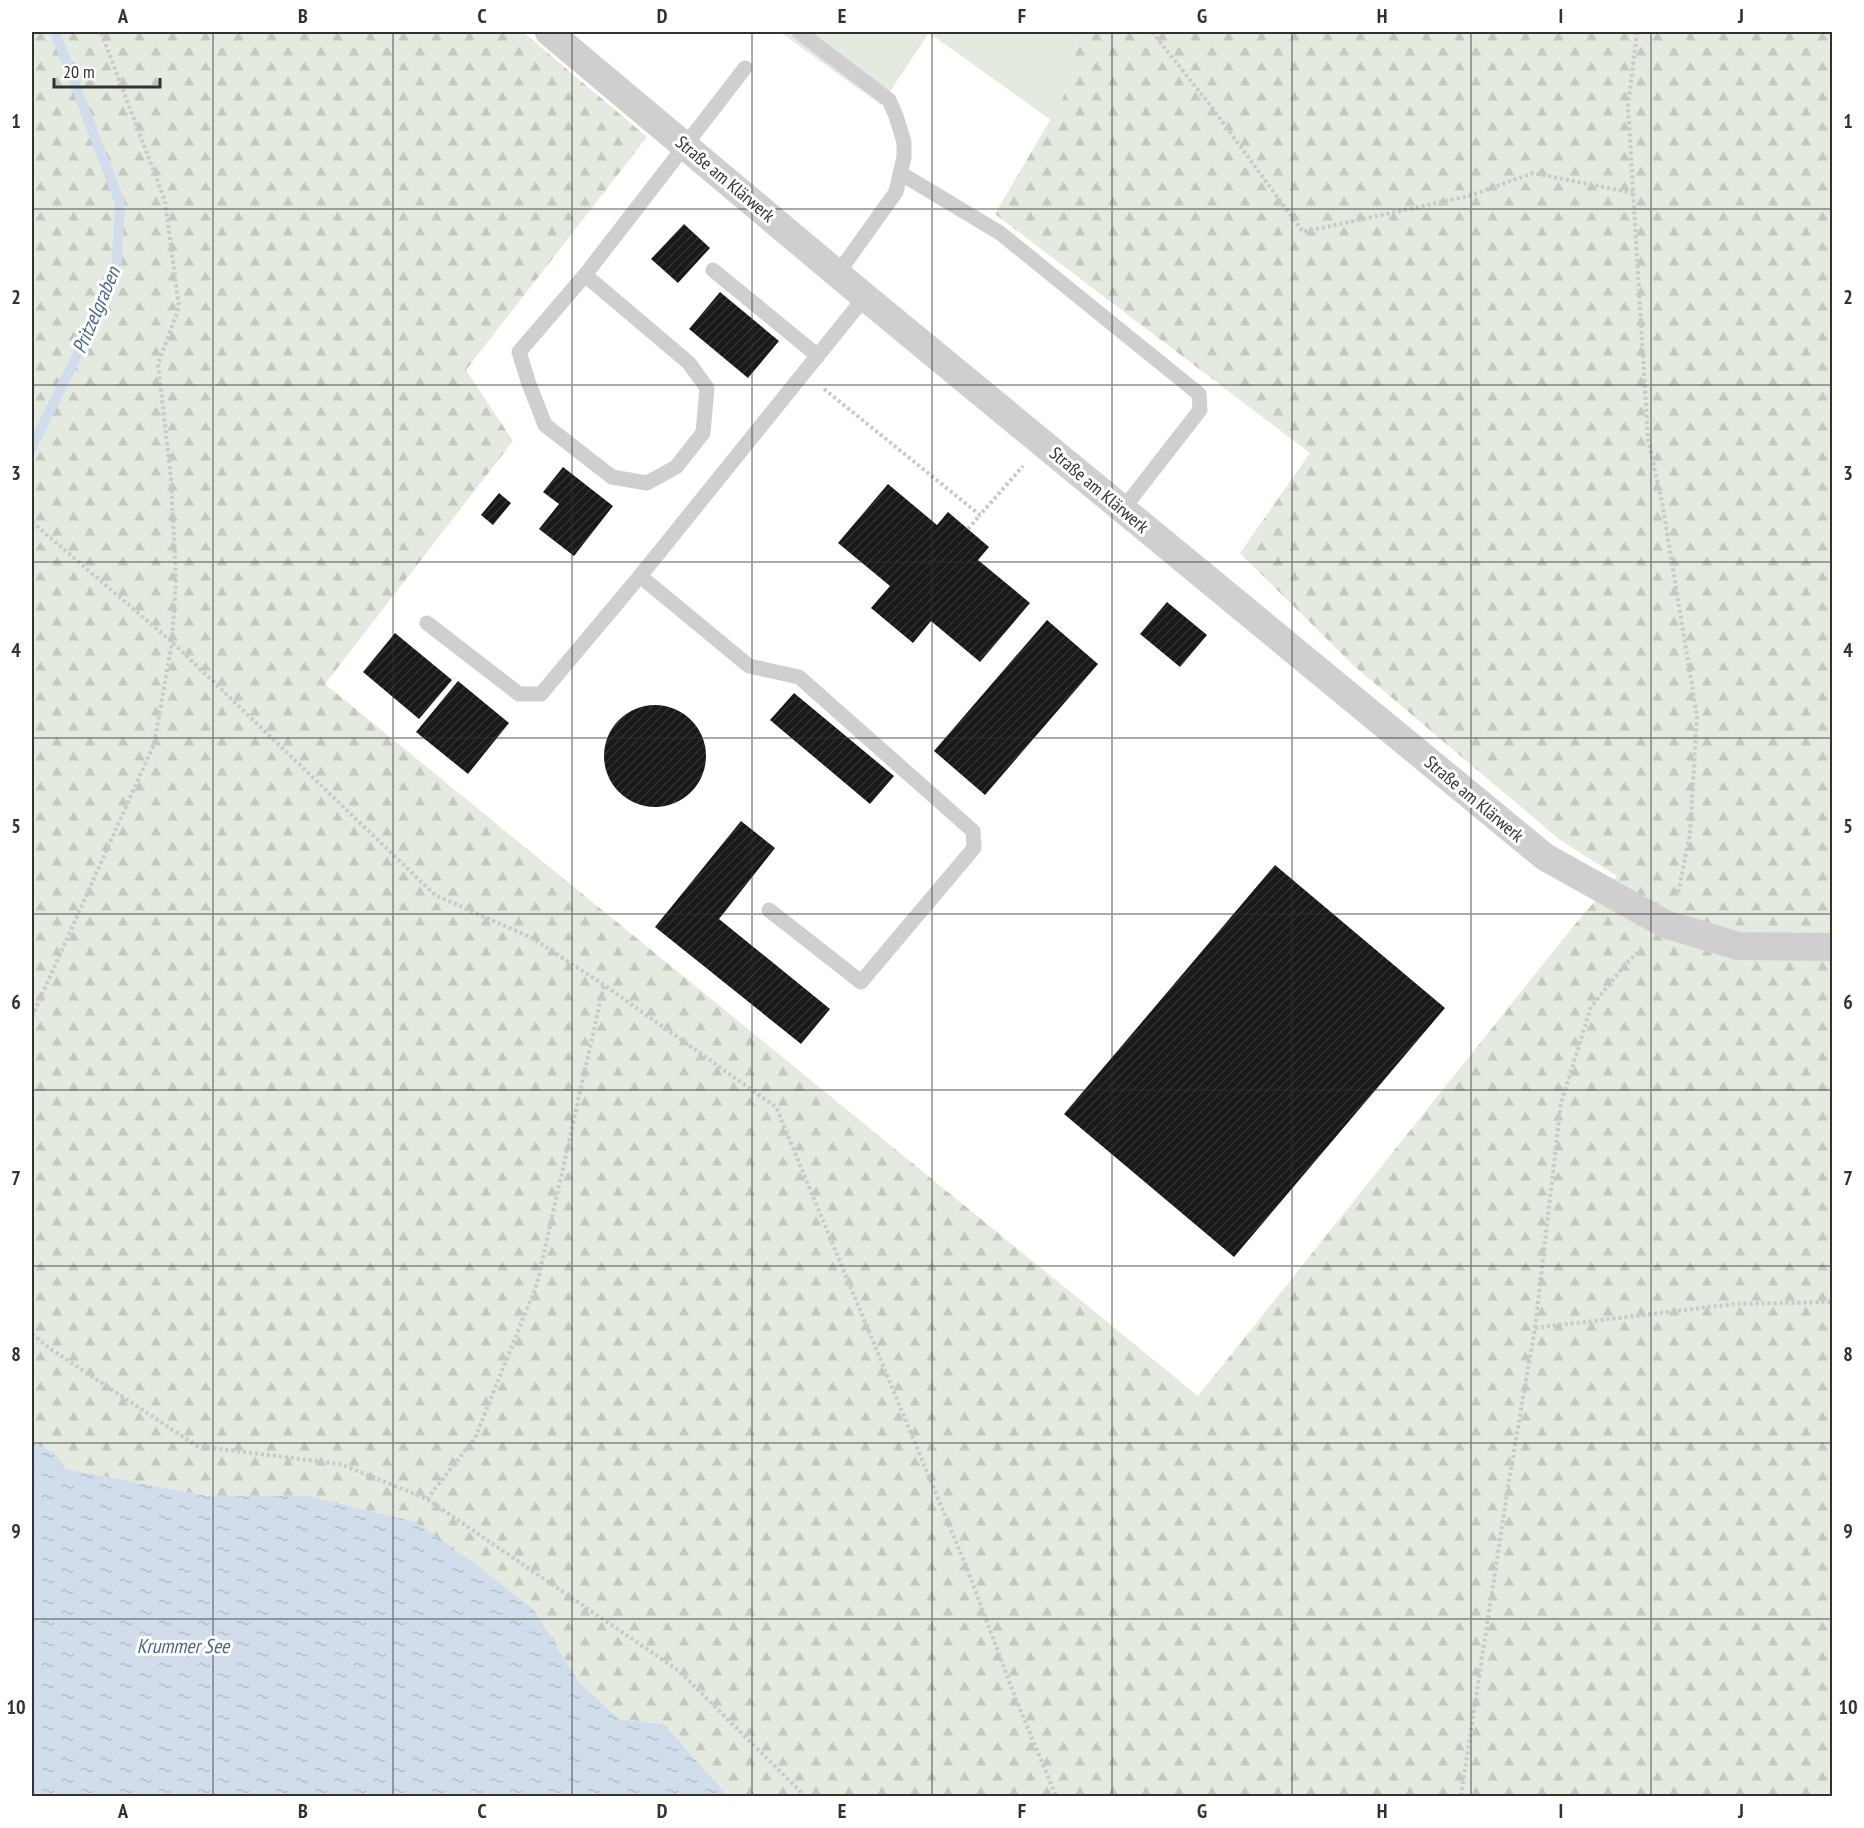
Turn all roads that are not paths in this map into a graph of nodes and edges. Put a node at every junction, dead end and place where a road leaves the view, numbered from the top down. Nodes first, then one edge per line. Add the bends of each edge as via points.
1 (549, 32) edge
2 (799, 32) edge
3 (746, 68) dead end
4 (684, 145) junction
5 (900, 173) junction
6 (713, 270) dead end
7 (837, 273) junction
8 (585, 275) junction
9 (865, 297) junction
10 (818, 356) junction
11 (1123, 509) junction
12 (640, 576) junction
13 (427, 623) dead end
14 (769, 910) dead end
15 (1833, 947) edge

1 - 4 street, Straße am Klärwerk
2 - 5 lane via 889,100 904,142
3 - 4 lane
4 - 7 street, Straße am Klärwerk
4 - 8 lane
5 - 7 lane via 896,192
5 - 11 lane via 1000,233 1199,394 1200,410
6 - 10 lane
7 - 9 street, Straße am Klärwerk
8 - 8 lane via 689,363 707,388 703,434 676,467 647,483 612,477 545,425 519,352
9 - 10 lane
9 - 11 street, Straße am Klärwerk
10 - 12 lane
11 - 15 street, Straße am Klärwerk via 1545,857 1665,924 1738,946
12 - 13 lane via 541,694 519,694
12 - 14 lane via 750,666 799,676 973,831 974,849 861,982

